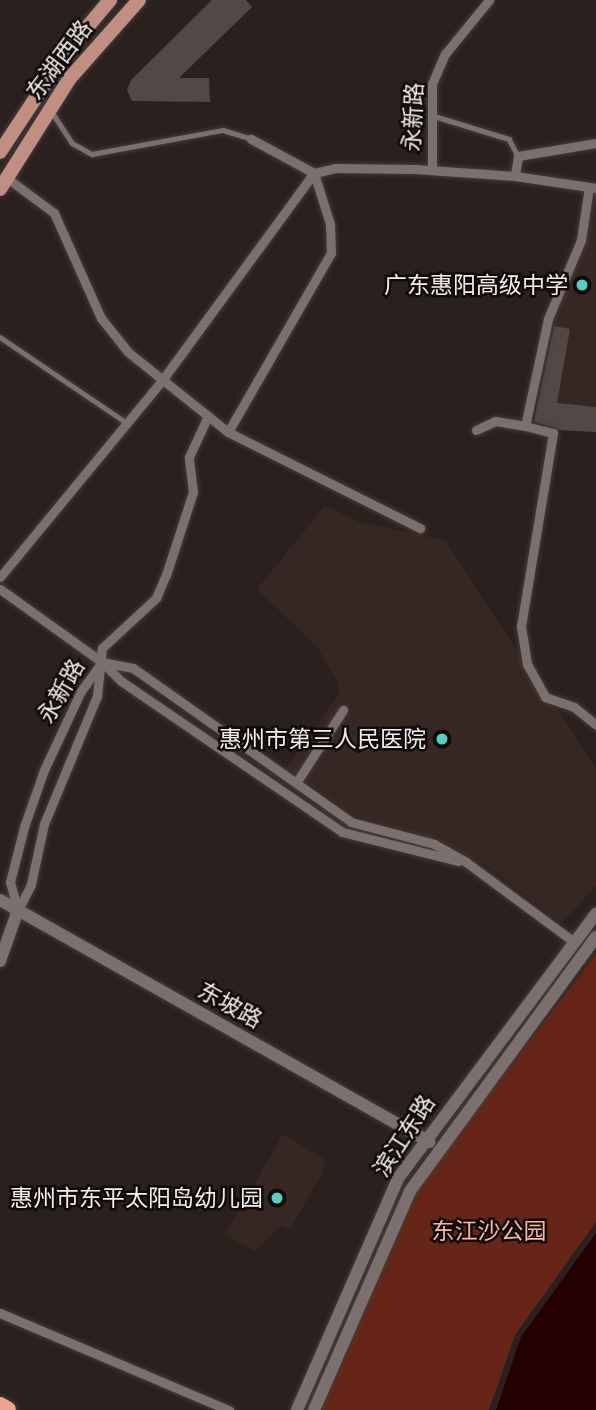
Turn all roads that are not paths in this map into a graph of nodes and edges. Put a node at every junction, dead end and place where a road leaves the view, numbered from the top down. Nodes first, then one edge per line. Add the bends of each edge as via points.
1 (110, 0) edge
2 (139, 0) edge
3 (489, 0) edge
4 (50, 108) junction
5 (430, 115) junction
6 (251, 139) joint
7 (596, 143) edge
8 (0, 152) edge
9 (518, 156) junction
10 (432, 170) junction
11 (314, 173) junction
12 (515, 176) junction
13 (4, 183) edge
14 (592, 187) edge
15 (0, 337) edge
16 (163, 379) junction
17 (207, 418) junction
18 (127, 423) junction
19 (525, 426) junction
20 (476, 430) dead end
21 (228, 432) junction
22 (420, 528) dead end
23 (0, 578) edge
24 (0, 589) edge
25 (102, 662) junction
26 (343, 710) dead end
27 (596, 725) edge
28 (296, 783) junction
29 (466, 862) junction
30 (0, 900) edge
31 (18, 910) junction
32 (596, 914) edge
33 (596, 937) edge
34 (574, 942) junction
35 (0, 961) edge
36 (425, 1138) junction
37 (439, 1148) junction
38 (0, 1313) edge
39 (0, 1406) edge
40 (7, 1410) edge
41 (229, 1410) edge
42 (297, 1410) edge
43 (314, 1410) edge

1 - 8 main road, 东湖西路 via 64,55
2 - 4 main road, 东湖西路 via 93,48
3 - 5 street, 永新路 via 445,54 432,85
4 - 6 lane via 74,145 92,154 223,130
4 - 13 main road, 东湖西路
5 - 9 lane via 509,139
5 - 10 street, 永新路
6 - 11 street
7 - 9 street
9 - 12 street
10 - 11 street via 335,168
10 - 12 street
11 - 16 street
11 - 21 street via 330,223 331,253
12 - 14 street
13 - 16 street via 51,209 108,330
14 - 19 street via 581,240 548,319
15 - 18 lane
16 - 17 street
16 - 18 street
17 - 21 street
17 - 25 street via 189,457 193,492 166,575 156,598 102,648
18 - 23 street
19 - 20 street via 495,421
19 - 27 street via 553,433 521,625 527,664 545,697 573,707
21 - 22 street
24 - 25 street
25 - 28 street via 133,668
25 - 29 street via 121,681 342,832
25 - 31 street, 永新路 via 97,696 44,824 31,884
25 - 31 street, 永新路 via 81,691 28,816 10,882
26 - 28 street
28 - 29 street via 351,822 434,844
29 - 34 street
30 - 31 main road, 东坡路
31 - 35 main road, 永新路
31 - 36 main road, 东坡路
32 - 34 main road, 滨江东路
33 - 37 main road, 滨江东路
34 - 36 main road, 滨江东路
36 - 37 main road, 东坡路
36 - 42 main road, 滨江东路 via 371,1238
37 - 43 main road, 滨江东路 via 410,1191
38 - 41 street
39 - 40 highway

